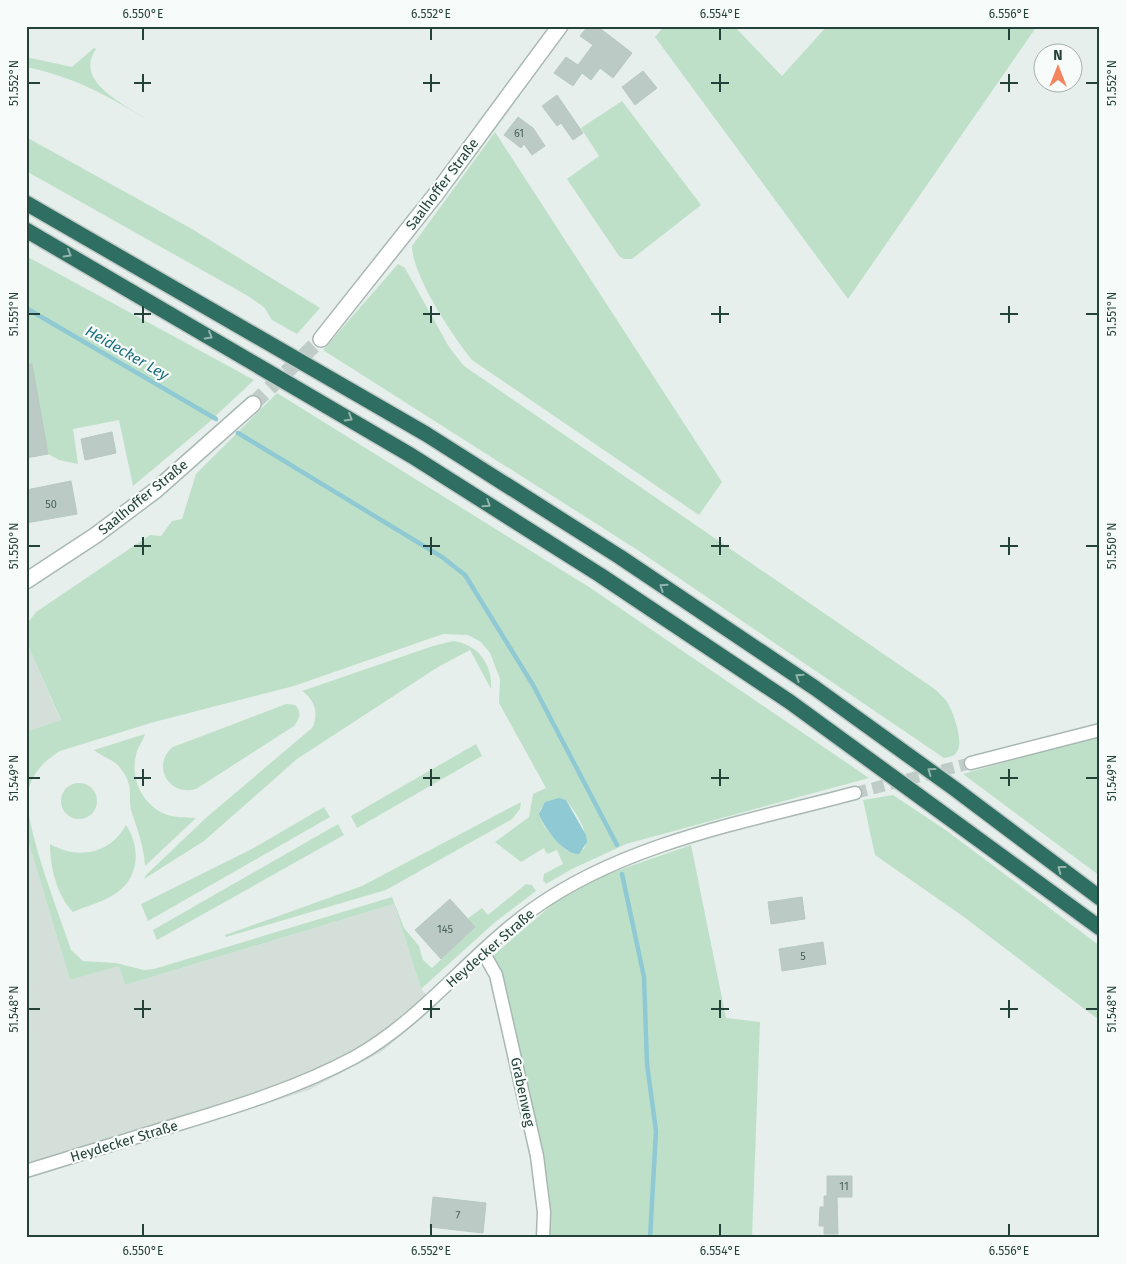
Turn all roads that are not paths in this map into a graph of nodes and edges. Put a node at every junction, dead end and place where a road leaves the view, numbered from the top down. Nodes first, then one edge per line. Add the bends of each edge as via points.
1 (560, 26) edge
2 (26, 203) edge
3 (26, 230) edge
4 (321, 339) tunnel mouth
5 (253, 404) tunnel mouth
6 (26, 581) edge
7 (1100, 730) edge
8 (971, 763) tunnel mouth
9 (855, 793) tunnel mouth
10 (1100, 898) edge
11 (1100, 928) edge
12 (483, 952) junction
13 (26, 1171) edge
14 (543, 1238) edge

1 - 4 street, Saalhoffer Straße via 436,194
10 -> 2 highway via 815,688 620,557 426,434
3 -> 11 highway via 404,451 600,576 790,702
5 - 6 street, Saalhoffer Straße via 156,490
7 - 8 street
9 - 12 street, Heydecker Straße via 689,838 611,865 535,908
12 - 13 street, Heydecker Straße via 385,1037 319,1075 263,1098
12 - 14 street, Grabenweg via 496,975 537,1156 544,1212

